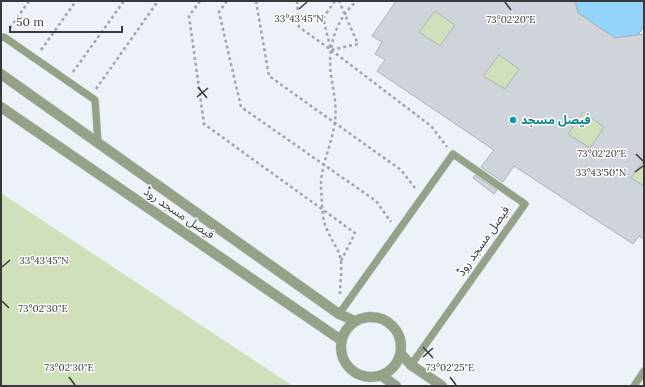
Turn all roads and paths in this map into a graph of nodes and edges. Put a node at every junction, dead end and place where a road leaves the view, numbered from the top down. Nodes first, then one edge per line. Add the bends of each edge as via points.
1 (29, 1) edge
2 (76, 1) edge
3 (124, 1) edge
4 (158, 1) edge
5 (200, 1) edge
6 (227, 1) edge
7 (256, 1) edge
8 (297, 1) edge
9 (335, 1) edge
10 (339, 1) edge
11 (357, 1) edge
12 (345, 15) junction
13 (3, 38) edge
14 (331, 50) junction
15 (35, 58) junction
16 (1, 74) edge
17 (67, 80) junction
18 (91, 97) junction
19 (1, 107) edge
20 (335, 123) junction
21 (98, 142) junction
22 (453, 154) junction
23 (325, 164) junction
24 (422, 197) junction
25 (324, 210) junction
26 (398, 231) junction
27 (341, 261) junction
28 (339, 314) junction
29 (355, 321) junction
30 (341, 340) junction
31 (401, 354) junction
32 (411, 365) junction
33 (644, 371) edge
34 (382, 376) junction
35 (396, 386) edge
36 (442, 386) edge
37 (634, 386) edge

1 - 13 path
2 - 15 path
3 - 17 path
4 - 18 path
5 - 25 path via 189,16 204,124
6 - 23 path via 219,12 241,107
7 - 20 path via 269,76
8 - 14 path via 299,27
9 - 14 path via 323,18
10 - 12 path
11 - 12 path
12 - 14 path via 337,27
12 - 14 path via 358,44
13 - 15 lane
14 - 20 path via 329,57 336,96
14 - 22 path via 431,126
15 - 17 lane
16 - 21 street, فیصل مسجد روڈ
17 - 18 lane
18 - 21 lane via 95,100
19 - 30 street, فیصل مسجد روڈ
20 - 23 path
20 - 24 path via 401,170
21 - 28 street, فیصل مسجد روڈ
22 - 24 lane
22 - 32 lane, فیصل مسجد روڈ via 525,204
23 - 25 path via 321,187
23 - 26 path via 376,201
24 - 26 lane
25 - 27 path via 325,226 335,243
25 - 27 path via 355,233
26 - 28 lane
27 - 28 path
28 - 29 street, فیصل مسجد روڈ
29 - 30 street
29 - 31 street via 375,317 385,320 393,326 400,339
30 - 34 street via 343,359 348,367 355,373 368,377
31 - 32 street
31 - 34 street via 397,363
32 - 36 street
33 - 37 lane
34 - 35 street

